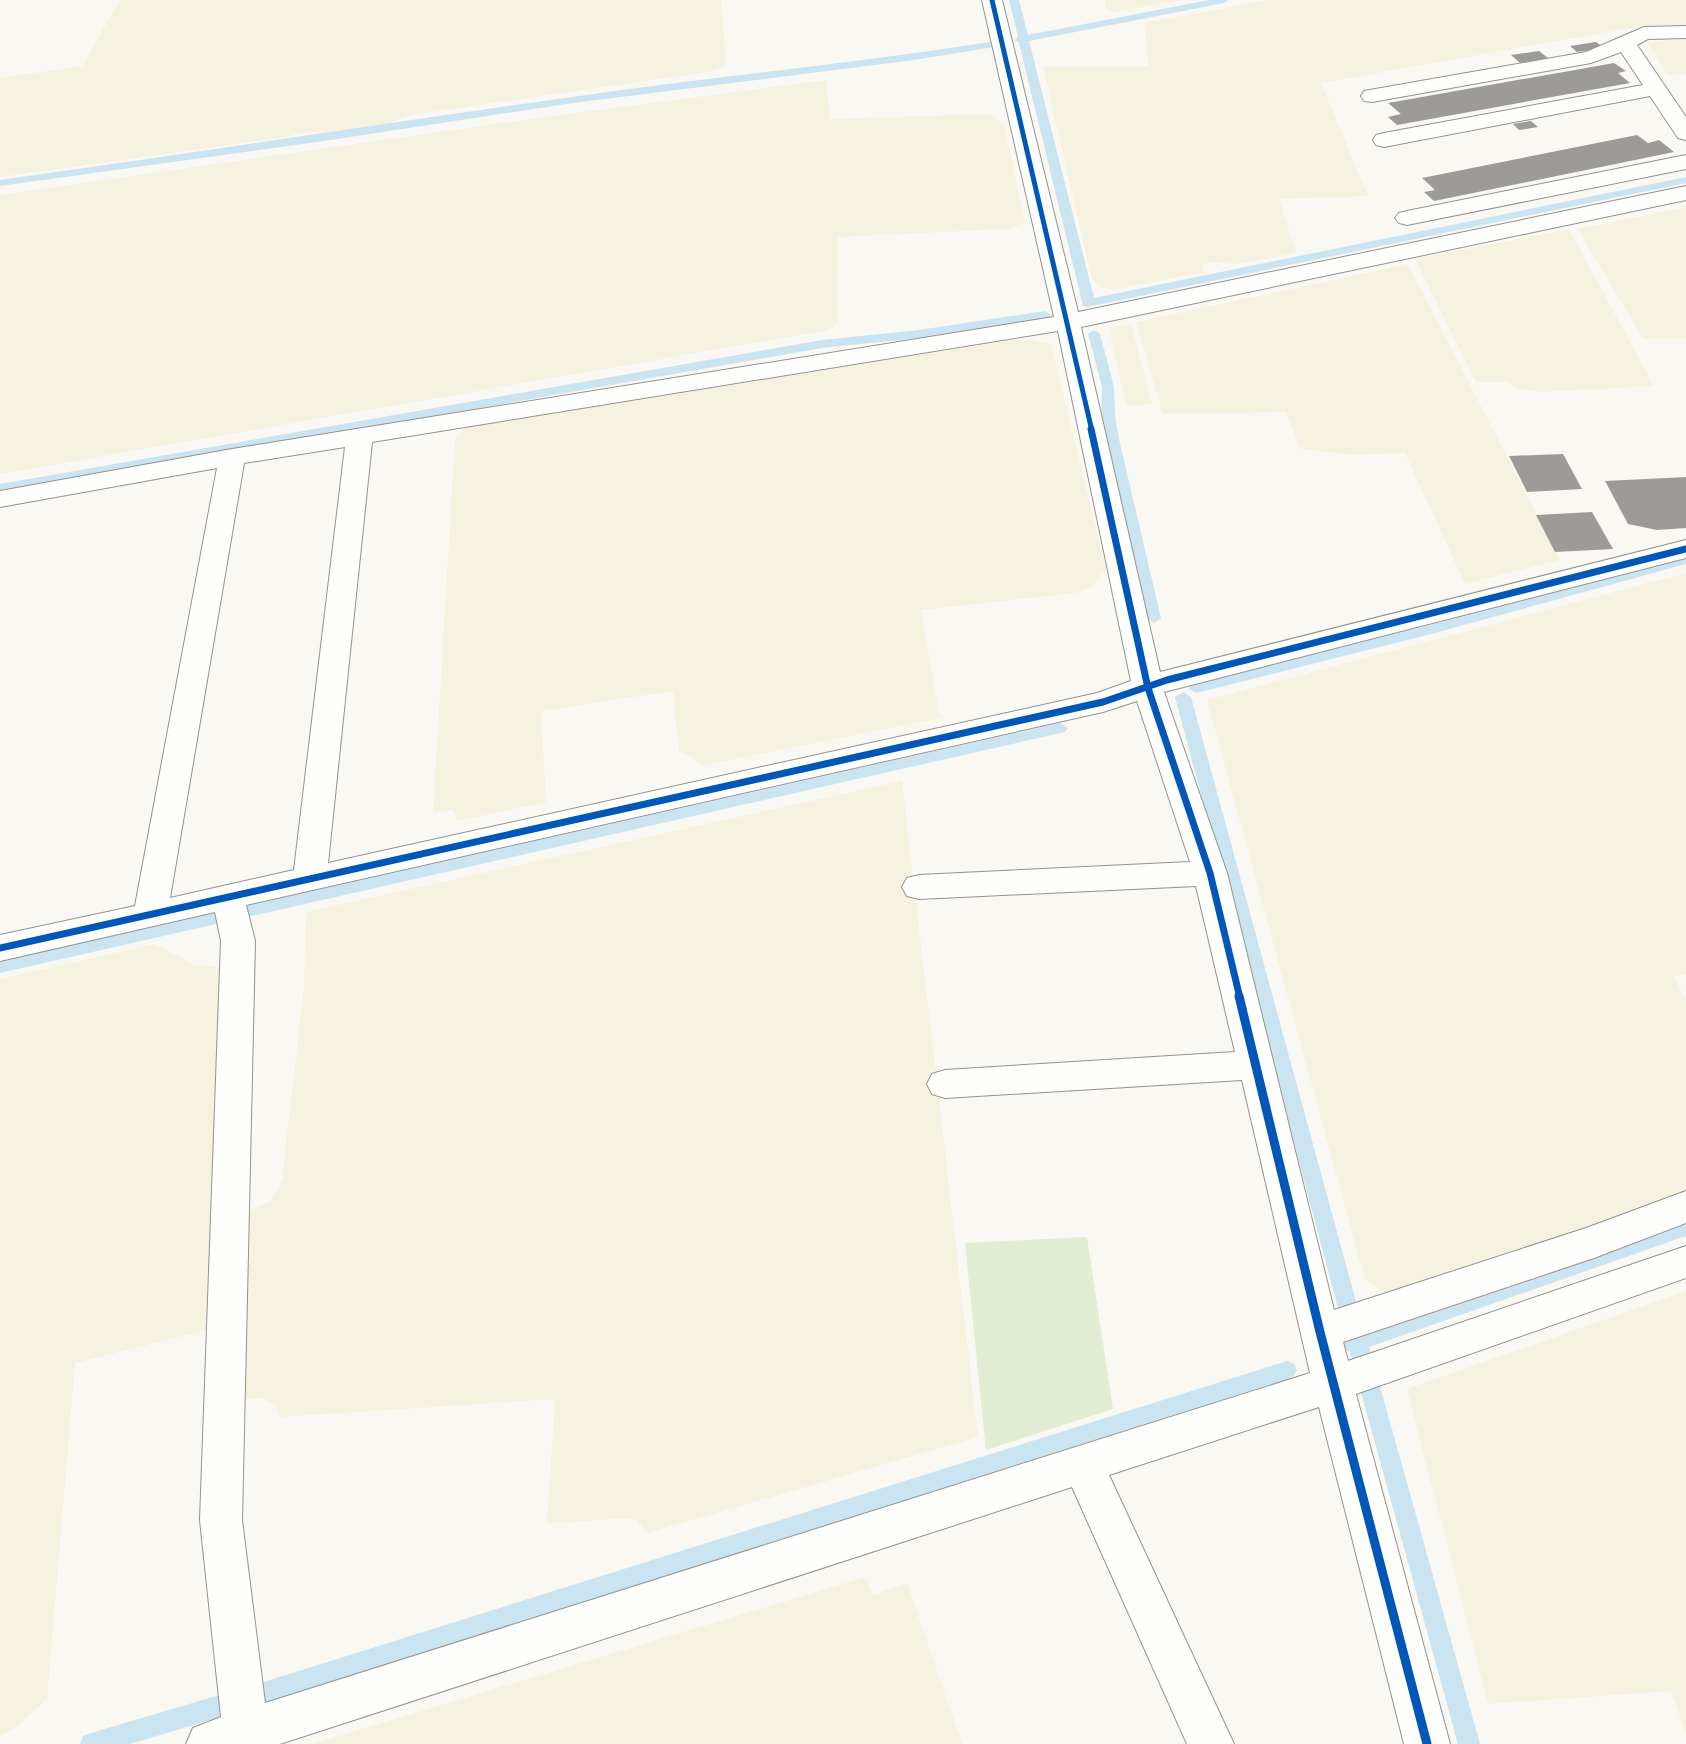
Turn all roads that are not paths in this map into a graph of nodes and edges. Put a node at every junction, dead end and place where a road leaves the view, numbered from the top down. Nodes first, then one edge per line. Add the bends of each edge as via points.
1 (992, 0) edge
2 (1686, 32) edge
3 (1625, 43) junction
4 (1656, 89) junction
5 (1372, 96) dead end
6 (1686, 134) edge
7 (1384, 140) dead end
8 (1686, 162) edge
9 (1686, 193) edge
10 (1407, 218) dead end
11 (1068, 322) junction
12 (359, 437) junction
13 (232, 457) junction
14 (0, 499) edge
15 (1686, 549) edge
16 (1148, 688) junction
17 (1210, 873) junction
18 (310, 879) junction
19 (918, 887) dead end
20 (231, 907) junction
21 (150, 914) junction
22 (0, 948) edge
23 (1257, 1065) junction
24 (945, 1084) dead end
25 (1686, 1208) edge
26 (1686, 1262) edge
27 (1327, 1330) junction
28 (1342, 1381) junction
29 (1083, 1465) junction
30 (233, 1731) edge
31 (1211, 1744) edge
32 (1427, 1744) edge

1 - 11 street
2 - 3 street via 1644,33
3 - 4 street
3 - 5 street via 1591,57
4 - 6 street
4 - 7 street
8 - 10 street
9 - 11 street
11 - 12 street
11 - 16 street
12 - 13 street
12 - 18 street
13 - 14 street
13 - 21 street
15 - 16 street
16 - 17 street
16 - 18 street via 1103,702
17 - 19 street
17 - 23 street
18 - 20 street
20 - 21 street
20 - 30 street via 238,941 221,1520 240,1671
21 - 22 street
23 - 24 street
23 - 27 street
25 - 27 street
26 - 28 street
27 - 28 street
28 - 29 street
28 - 32 street
29 - 30 street
29 - 31 street

